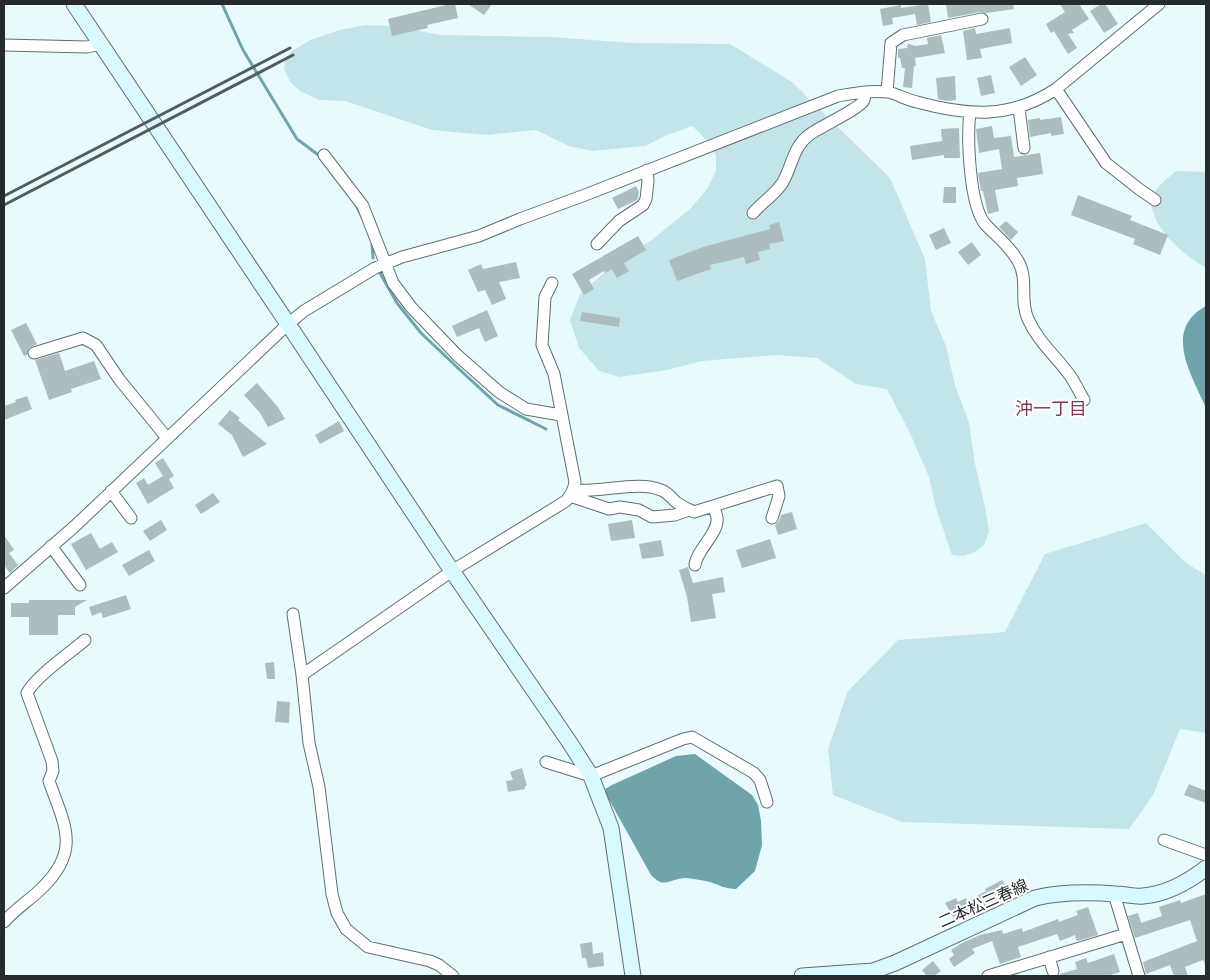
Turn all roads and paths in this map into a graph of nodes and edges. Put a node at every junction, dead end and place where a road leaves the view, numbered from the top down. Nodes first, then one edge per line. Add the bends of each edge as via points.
1 (74, 4) edge
2 (1159, 4) edge
3 (982, 19) dead end
4 (101, 44) junction
5 (4, 45) edge
6 (1056, 89) junction
7 (865, 92) junction
8 (888, 92) junction
9 (1019, 108) junction
10 (970, 112) junction
11 (1024, 148) dead end
12 (324, 155) dead end
13 (647, 170) junction
14 (1155, 200) dead end
15 (753, 213) dead end
16 (597, 244) dead end
17 (386, 264) junction
18 (552, 283) dead end
19 (288, 324) junction
20 (34, 353) dead end
21 (1084, 400) dead end
22 (560, 415) junction
23 (168, 438) junction
24 (111, 492) junction
25 (572, 493) junction
26 (713, 506) junction
27 (689, 510) junction
28 (131, 518) dead end
29 (772, 518) dead end
30 (51, 546) junction
31 (695, 565) dead end
32 (452, 571) junction
33 (80, 585) dead end
34 (4, 588) edge
35 (293, 614) dead end
36 (85, 640) dead end
37 (302, 675) junction
38 (546, 762) dead end
39 (591, 776) junction
40 (767, 802) dead end
41 (1164, 840) dead end
42 (1206, 855) edge
43 (1206, 868) edge
44 (1114, 894) junction
45 (4, 922) edge
46 (1126, 934) junction
47 (1049, 957) junction
48 (1053, 971) dead end
49 (880, 972) edge
50 (453, 976) edge
51 (634, 976) edge
52 (804, 976) edge
53 (988, 976) edge
54 (1139, 976) edge

1 - 4 street
2 - 6 street
3 - 8 street via 903,34 890,43
4 - 5 street via 87,47
4 - 19 street
6 - 9 street via 1042,99
6 - 14 street via 1106,163
7 - 8 street
7 - 13 street via 838,96
7 - 15 street via 858,107 806,137 795,152 782,183
8 - 10 street via 916,102
9 - 10 street
9 - 11 street
10 - 21 street via 968,129 972,178 984,222 1018,260 1024,275 1023,303 1034,333 1071,377
12 - 17 street via 363,206
13 - 16 street via 643,205 619,221
13 - 17 street via 479,236
17 - 19 street via 363,274
17 - 22 street via 393,283 411,307 492,386 526,408
18 - 22 street via 545,297 542,345 554,374
19 - 23 street
19 - 32 street
20 - 23 street via 83,338 96,345 119,379
22 - 25 street via 575,482
23 - 24 street
24 - 28 street
24 - 30 street
25 - 27 street via 609,508 640,510 652,516 675,515
25 - 27 street via 648,487 661,490
25 - 32 street via 566,501
26 - 27 street via 694,512
26 - 29 street via 777,486 779,496
26 - 31 street via 718,519 716,527 698,554
30 - 33 street
30 - 34 street
32 - 37 street
32 - 39 street
35 - 37 street
36 - 45 street via 41,676 27,693 52,761 49,781 66,827 66,840 59,868
37 - 50 street via 333,903 340,921 368,947 430,961
38 - 39 street
39 - 40 street via 692,737 754,773 760,780
39 - 51 street via 611,828
41 - 42 street
43 - 44 street, 二本松三春線 via 1190,881 1161,893 1143,896
44 - 46 street
44 - 49 street, 二本松三春線 via 1052,894 1035,898
46 - 47 street
46 - 54 street
47 - 48 street
47 - 53 street
49 - 52 street, 二本松三春線

